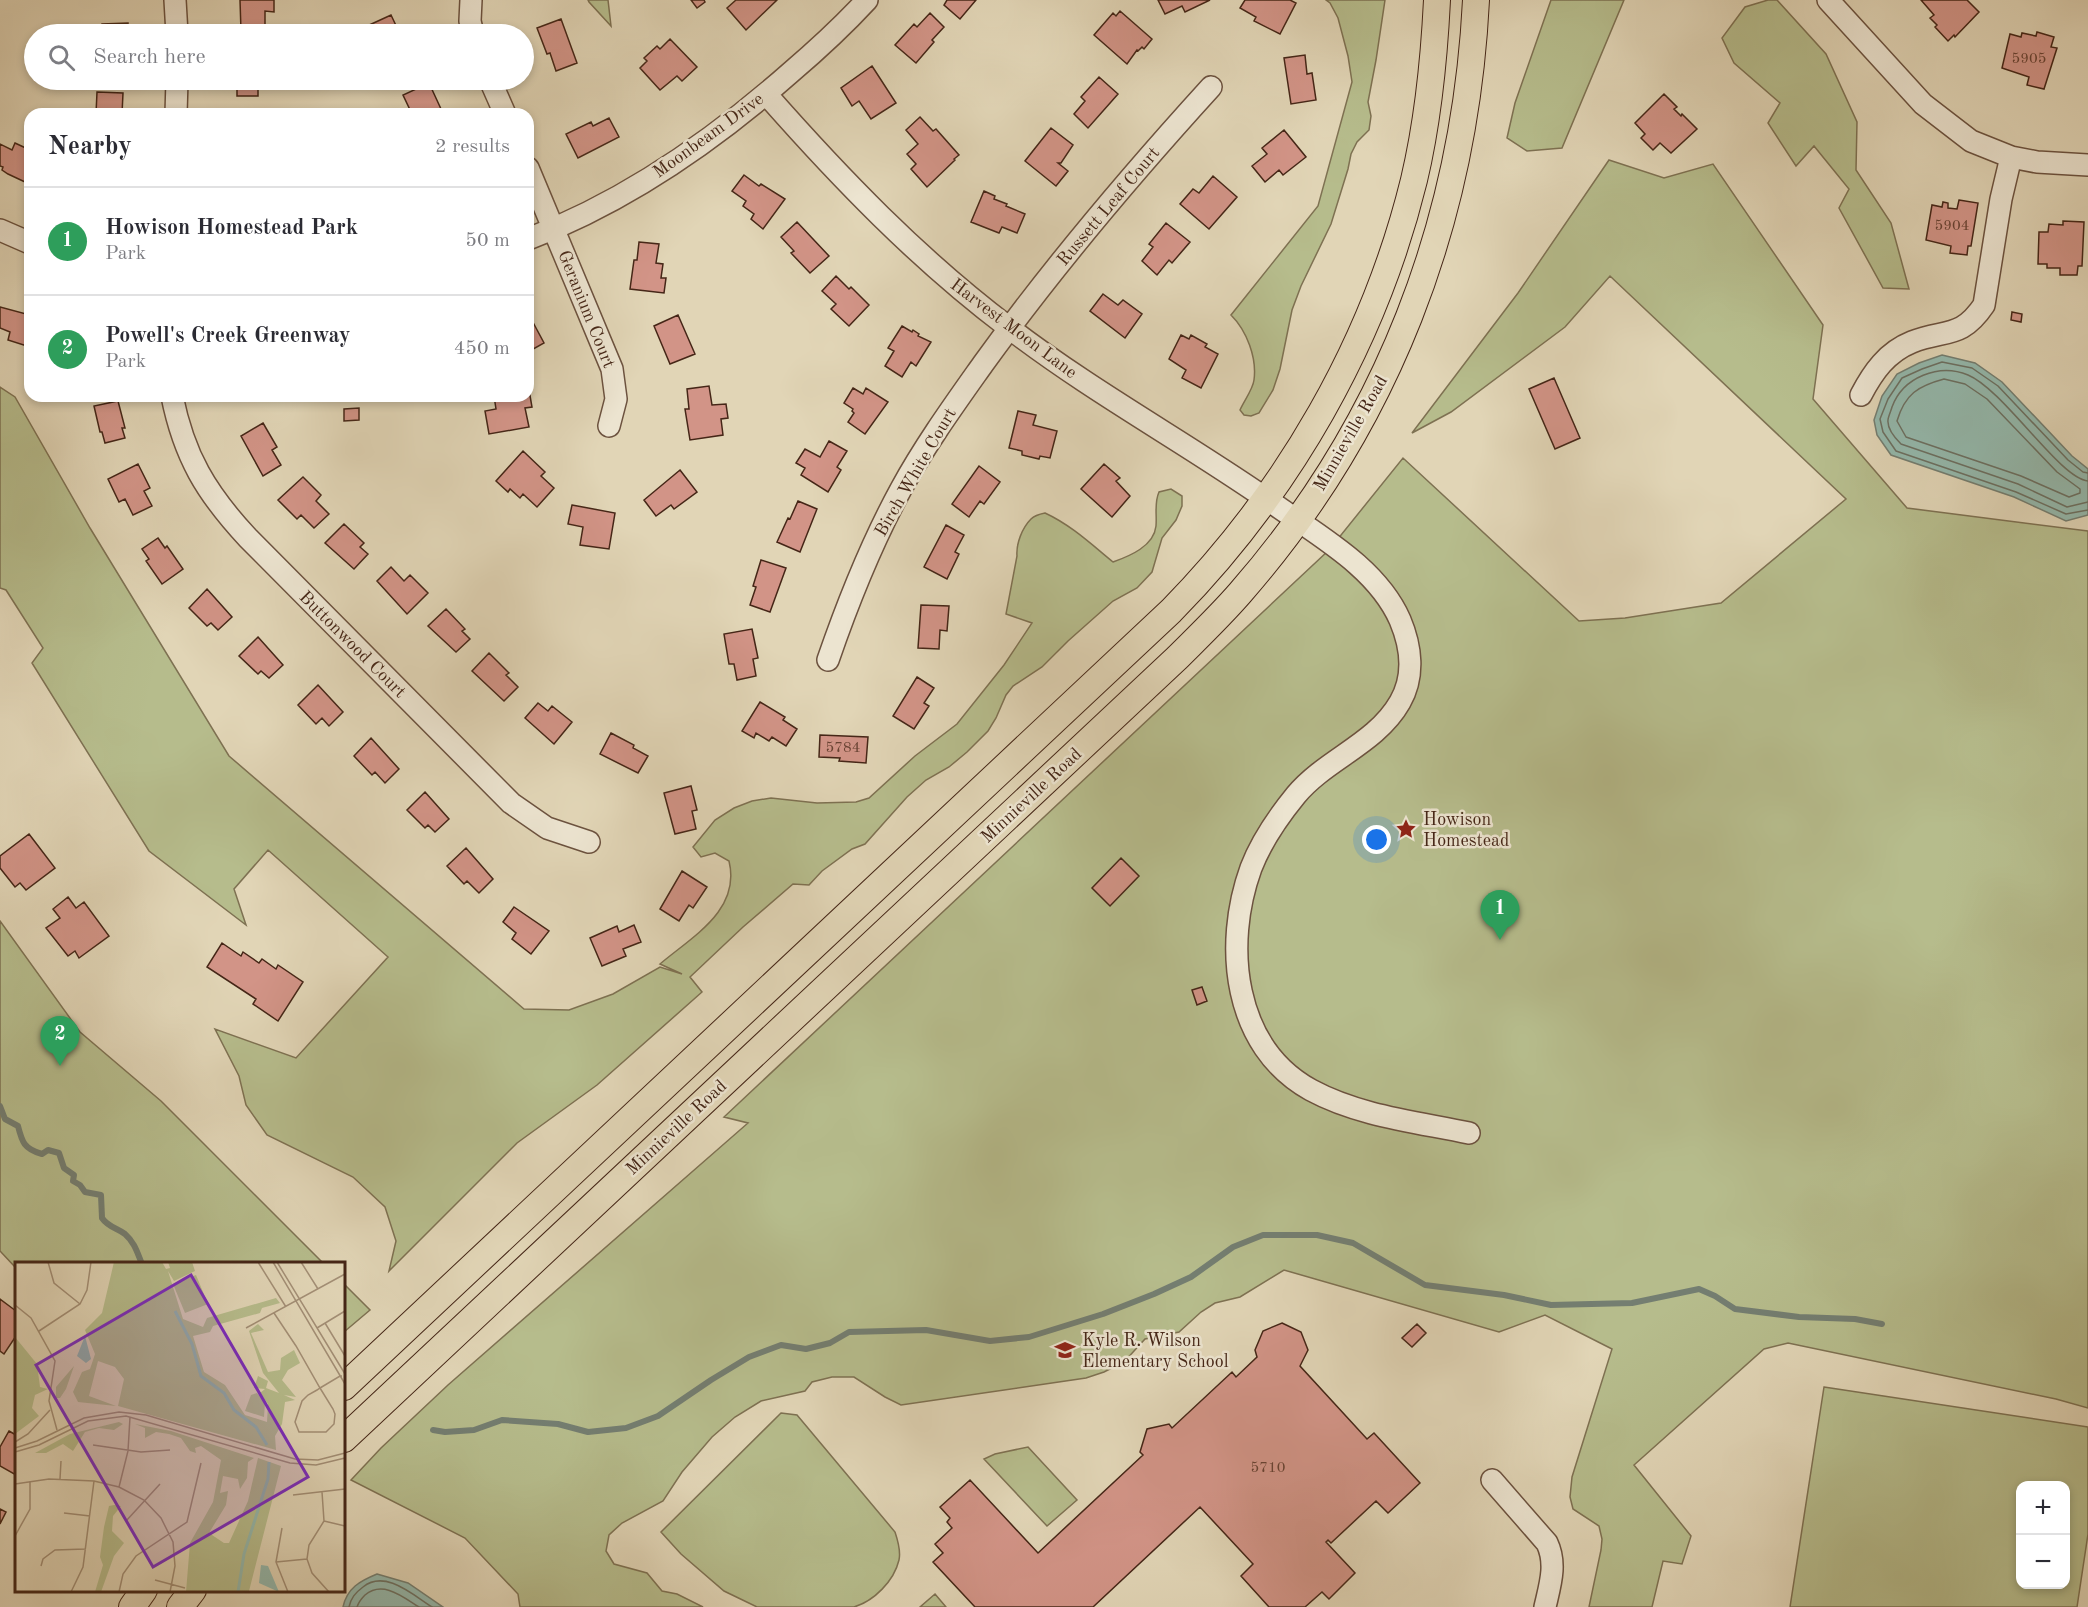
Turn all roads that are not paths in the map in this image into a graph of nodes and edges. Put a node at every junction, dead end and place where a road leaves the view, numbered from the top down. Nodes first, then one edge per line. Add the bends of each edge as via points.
1 (175, 0) edge
2 (471, 0) edge
3 (867, 0) edge
4 (1437, 0) edge
5 (1476, 0) edge
6 (1828, 0) edge
7 (176, 24) edge
8 (470, 24) edge
9 (1211, 87) dead end
10 (177, 90) edge
11 (494, 90) edge
12 (766, 94) junction
13 (176, 108) edge
14 (502, 108) edge
15 (2011, 157) junction
16 (2088, 165) edge
17 (534, 182) edge
18 (554, 229) junction
19 (0, 230) edge
20 (534, 237) edge
21 (24, 240) edge
22 (1009, 328) junction
23 (1861, 395) dead end
24 (173, 402) edge
25 (609, 426) dead end
26 (1267, 499) junction
27 (1297, 520) junction
28 (828, 660) dead end
29 (589, 842) dead end
30 (1469, 1133) dead end
31 (345, 1386) edge
32 (345, 1438) edge
33 (1492, 1480) dead end
34 (143, 1592) edge
35 (191, 1592) edge
36 (132, 1607) edge
37 (180, 1607) edge
38 (1545, 1607) edge

1 - 7 street
2 - 8 street
3 - 12 street, Moonbeam Drive
4 - 26 main road, Minnieville Road via 1431,84 1421,148 1389,263 1336,385
5 - 27 main road, Minnieville Road via 1466,111 1445,210 1427,269 1402,336 1367,409 1335,466
6 - 15 street via 1923,104 1971,141
9 - 22 street, Russett Leaf Court via 1094,220
10 - 13 street
11 - 14 street
12 - 18 street, Moonbeam Drive via 645,181
12 - 22 street, Harvest Moon Lane via 882,219
15 - 16 street
15 - 23 street via 1984,304 1959,330 1900,348 1873,372
17 - 18 street, Geranium Court
18 - 20 street, Moonbeam Drive
18 - 25 street, Geranium Court via 612,369 616,399
19 - 21 street
22 - 26 street, Harvest Moon Lane
22 - 28 street, Birch White Court via 943,420 901,489 871,548
24 - 29 street, Buttonwood Court via 193,464 213,497 248,538 511,803 547,828
26 - 27 street, Harvest Moon Lane
26 - 31 main road, Minnieville Road via 1220,560 1171,611
27 - 30 street, Harvest Moon Lane via 1355,563 1389,599 1408,645 1411,670 1407,687 1391,714 1375,732 1315,776 1266,837 1252,865 1238,920 1236,956 1242,997 1254,1031 1270,1054 1308,1088 1358,1110
27 - 32 main road, Minnieville Road via 1240,593 1177,658
33 - 38 street via 1551,1551 1553,1570
34 - 36 main road
35 - 37 main road

